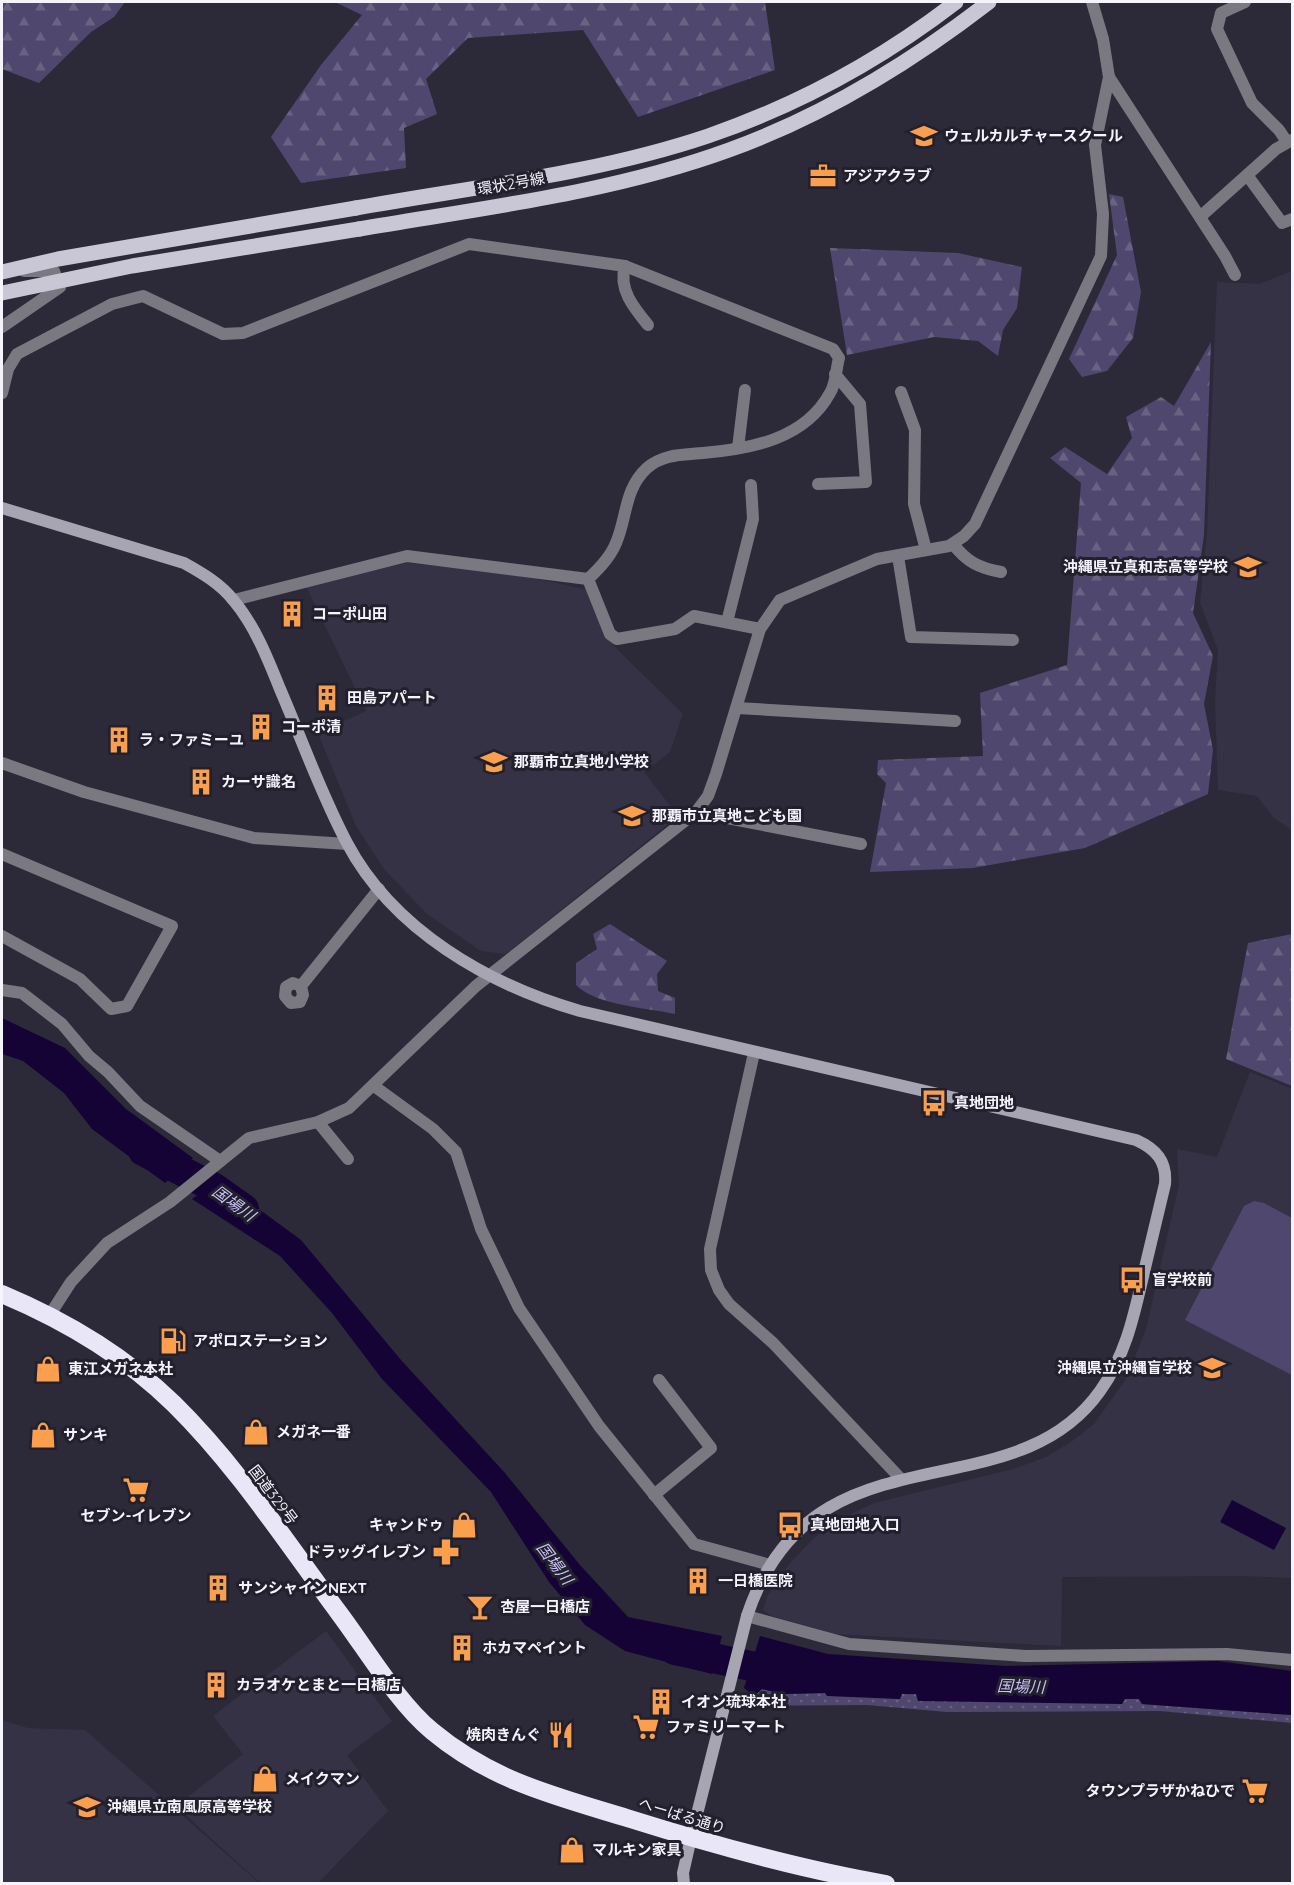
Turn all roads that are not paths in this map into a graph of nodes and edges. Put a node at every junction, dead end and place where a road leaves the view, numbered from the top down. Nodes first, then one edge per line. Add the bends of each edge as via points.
1 (956, 2) edge
2 (989, 2) edge
3 (1092, 2) edge
4 (1245, 2) edge
5 (1109, 77) junction
6 (1290, 141) edge
7 (1247, 175) junction
8 (1200, 217) junction
9 (1293, 219) edge
10 (625, 266) junction
11 (2, 271) edge
12 (1235, 275) dead end
13 (2, 293) edge
14 (648, 325) dead end
15 (2, 327) edge
16 (835, 374) junction
17 (744, 390) dead end
18 (901, 392) dead end
19 (2, 393) edge
20 (738, 448) junction
21 (818, 484) dead end
22 (751, 485) dead end
23 (2, 508) edge
24 (953, 544) junction
25 (926, 550) junction
26 (898, 556) junction
27 (1001, 572) dead end
28 (588, 579) junction
29 (234, 600) junction
30 (726, 622) junction
31 (760, 629) junction
32 (1013, 640) dead end
33 (737, 708) junction
34 (955, 721) dead end
35 (2, 764) edge
36 (696, 812) junction
37 (347, 844) junction
38 (861, 844) dead end
39 (2, 854) edge
40 (379, 889) junction
41 (2, 936) edge
42 (488, 976) junction
43 (301, 986) dead end
44 (2, 990) edge
45 (754, 1053) junction
46 (374, 1086) junction
47 (318, 1122) junction
48 (348, 1159) dead end
49 (220, 1161) junction
50 (2, 1294) edge
51 (49, 1316) junction
52 (659, 1380) dead end
53 (901, 1479) junction
54 (654, 1495) junction
55 (770, 1565) junction
56 (747, 1616) junction
57 (1293, 1660) edge
58 (475, 1762) joint
59 (691, 1838) junction
60 (684, 1884) edge
61 (886, 1884) edge

1 - 11 main road, 環状2号線, bridge via 866,63 808,94 708,136 599,164
2 - 13 main road, 環状2号線, bridge via 878,79 729,150 620,182 121,268
3 - 5 street
4 - 6 street via 1221,13 1217,29 1252,103
5 - 8 street
5 - 24 street via 1095,145 1103,214 1101,256 975,524
6 - 7 street
7 - 8 street
7 - 9 street via 1282,223
8 - 12 street
10 - 14 street via 622,277 631,305
10 - 16 street via 833,350 839,358
10 - 19 street via 469,244 243,333 223,334 143,296 112,304 18,354 8,369
11 - 15 street via 54,271 60,287
16 - 20 street via 831,392 815,414 795,430 761,445
16 - 21 street via 860,404 866,482
17 - 20 street
18 - 25 street via 915,430 914,504
20 - 28 street via 662,457 645,469 627,497 616,543
22 - 30 street via 753,519
23 - 29 street via 184,562 208,576
24 - 25 street
24 - 27 street via 979,568
25 - 26 street
26 - 31 street via 877,559 780,600
26 - 32 street via 911,637
28 - 29 street via 408,556
28 - 30 street via 610,634 617,639 675,629 693,616
29 - 37 street via 271,665
30 - 31 street
31 - 33 street
33 - 34 street
33 - 36 street via 708,796
35 - 37 street via 84,792 254,838
36 - 38 street
36 - 42 street
37 - 40 street
39 - 41 street via 172,926 127,1006 111,1009 80,979
40 - 42 street via 411,922
40 - 43 street
42 - 45 street via 539,999 580,1011
42 - 46 street
44 - 49 street via 22,993 62,1024 140,1106
45 - 53 street via 710,1249 711,1270 729,1304 773,1343
45 - 53 street via 1136,1140 1156,1151 1165,1166 1161,1202 1128,1338 1099,1393 1056,1431 1018,1451
46 - 47 street via 349,1108
46 - 54 street via 433,1129 456,1152 481,1229 519,1308 599,1426
47 - 48 street
47 - 49 street via 249,1138
49 - 51 street via 170,1202 107,1243 71,1282
50 - 51 highway, 国道329号
51 - 58 highway, 国道329号 via 121,1359 173,1404 229,1465 429,1729
52 - 54 street via 711,1448
53 - 55 street via 858,1492 824,1510 789,1541
54 - 55 street via 694,1544
55 - 56 street via 755,1590
56 - 57 street via 849,1644 1025,1656 1227,1654
56 - 59 street
58 - 59 highway, へーばる通り via 537,1790
59 - 60 street
59 - 61 highway, へーばる通り via 780,1863

